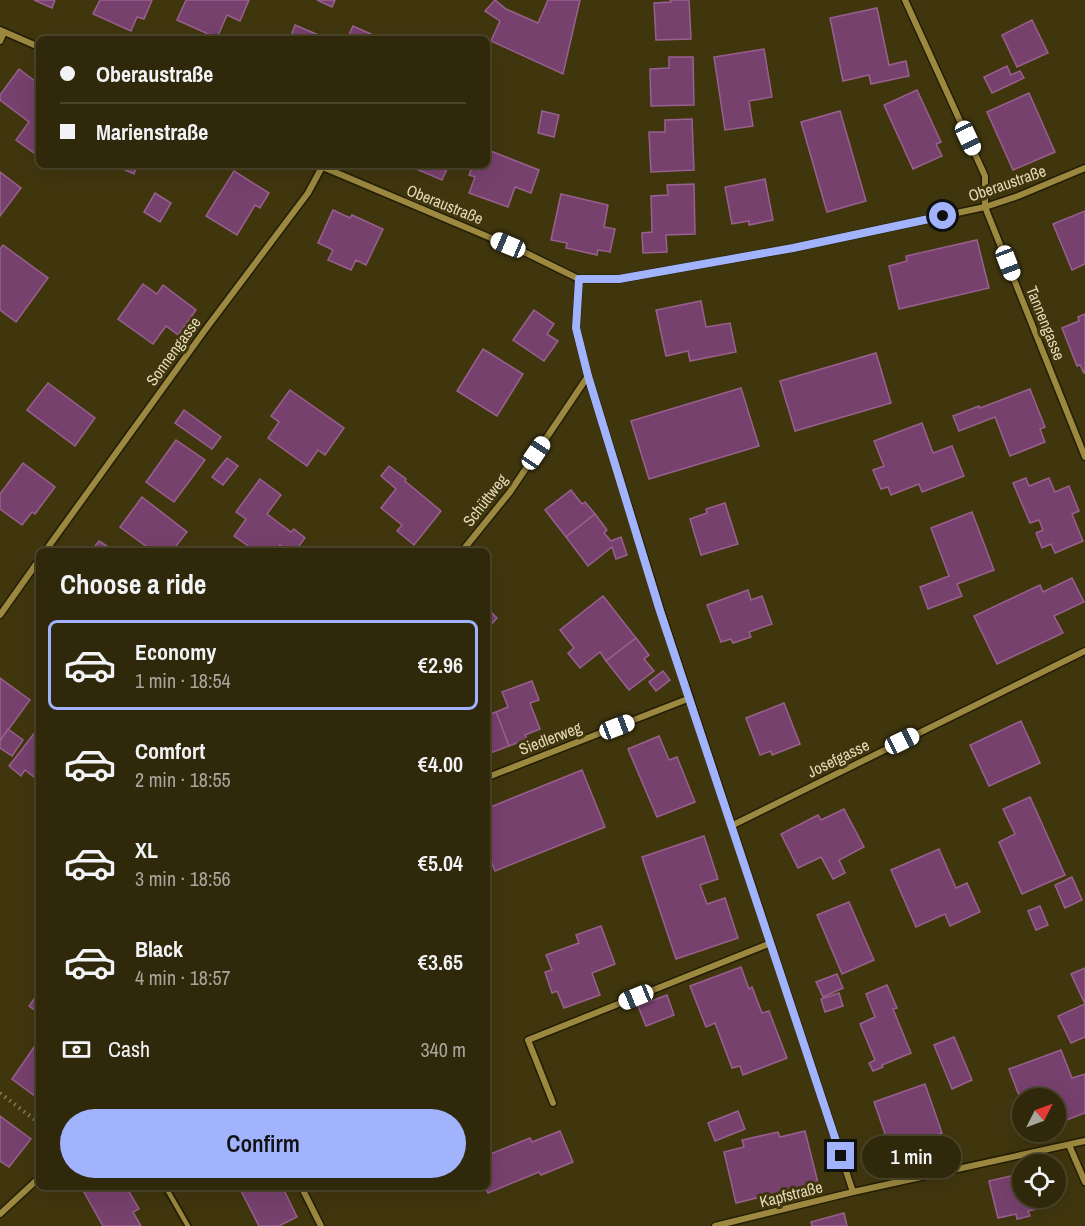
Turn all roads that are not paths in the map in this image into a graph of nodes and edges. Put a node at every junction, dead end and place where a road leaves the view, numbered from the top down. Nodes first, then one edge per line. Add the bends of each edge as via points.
1 (905, 0) edge
2 (2, 31) edge
3 (0, 41) edge
4 (36, 46) edge
5 (319, 168) edge
6 (325, 168) edge
7 (1085, 168) edge
8 (985, 207) junction
9 (579, 279) junction
10 (588, 376) junction
11 (1085, 457) edge
12 (47, 548) edge
13 (465, 548) edge
14 (36, 564) edge
15 (0, 615) edge
16 (1085, 651) edge
17 (690, 698) junction
18 (490, 776) edge
19 (733, 825) junction
20 (771, 943) junction
21 (553, 1102) dead end
22 (1085, 1141) edge
23 (1070, 1145) junction
24 (36, 1181) edge
25 (1085, 1182) edge
26 (167, 1190) edge
27 (303, 1190) edge
28 (852, 1192) junction
29 (0, 1214) edge
30 (188, 1226) edge
31 (321, 1226) edge
32 (716, 1226) edge

1 - 8 street, Tannengasse via 985,176
2 - 3 street
2 - 4 street
5 - 12 street, Sonnengasse via 308,193
6 - 9 street, Oberaustraße
7 - 8 street, Oberaustraße
8 - 9 street, Oberaustraße via 793,248 619,279
8 - 11 street, Tannengasse
9 - 10 street via 576,328
10 - 13 street, Schüttweg via 510,492
10 - 17 street
14 - 15 street
16 - 19 street, Josefgasse
17 - 18 street, Siedlerweg
17 - 19 street
19 - 20 street
20 - 21 street via 528,1040
20 - 28 street
22 - 23 street, Kapfstraße
23 - 25 street
23 - 28 street, Kapfstraße
24 - 29 street
26 - 30 lane
27 - 31 street
28 - 32 street, Kapfstraße

